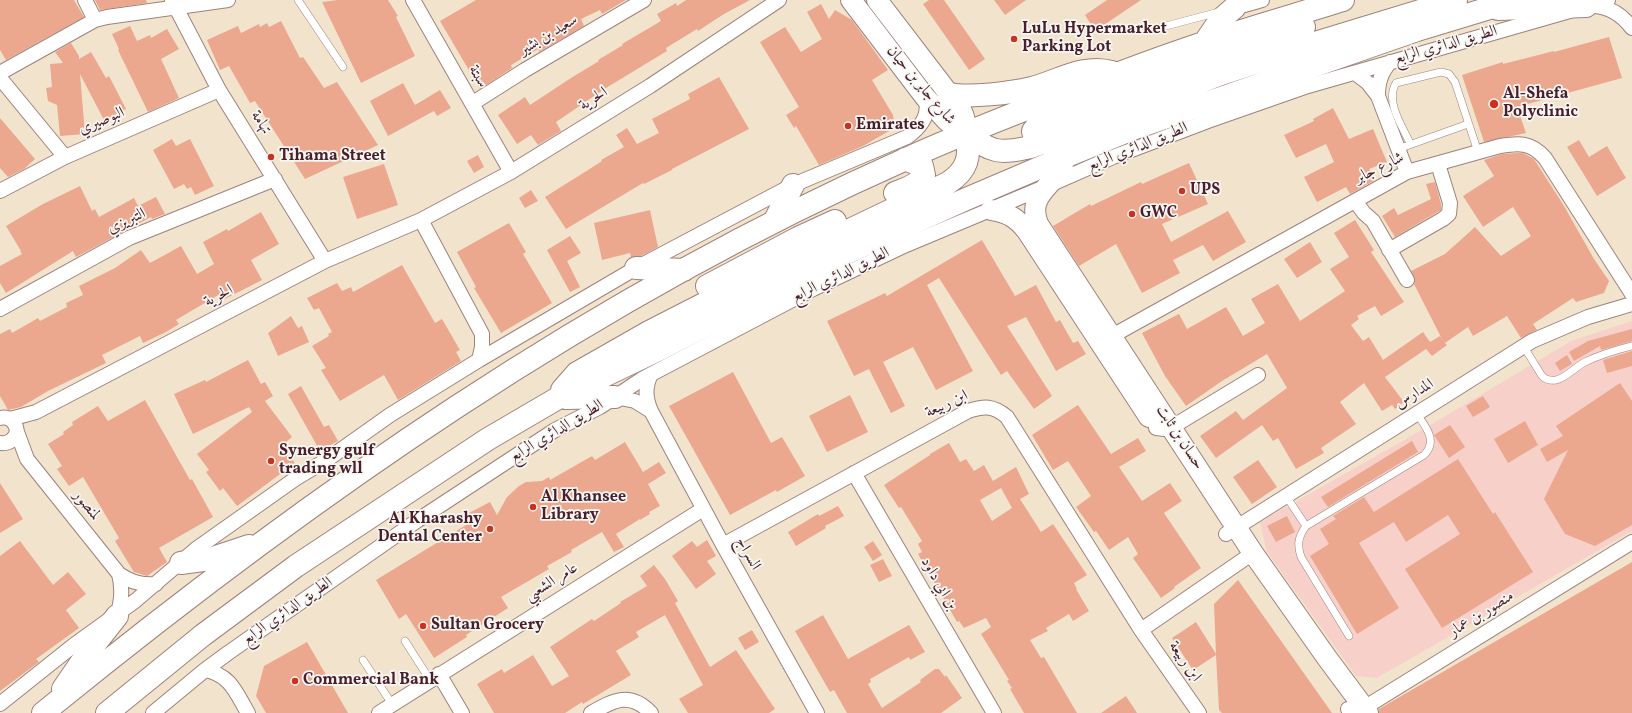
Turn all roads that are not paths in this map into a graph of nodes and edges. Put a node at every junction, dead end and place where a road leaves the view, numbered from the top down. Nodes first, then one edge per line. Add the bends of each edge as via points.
1 (85, 0) edge
2 (228, 0) edge
3 (298, 0) edge
4 (644, 0) edge
5 (779, 0) edge
6 (851, 0) edge
7 (877, 0) edge
8 (1262, 0) edge
9 (1343, 0) edge
10 (1350, 0) edge
11 (1456, 0) edge
12 (1516, 0) edge
13 (1608, 0) edge
14 (418, 2) edge
15 (173, 4) edge
16 (1586, 6) junction
17 (1234, 8) junction
18 (1481, 9) junction
19 (1632, 10) edge
20 (95, 20) junction
21 (1162, 27) dead end
22 (1632, 28) edge
23 (1205, 42) junction
24 (1390, 62) junction
25 (343, 67) dead end
26 (0, 73) edge
27 (1355, 73) junction
28 (1117, 74) junction
29 (0, 78) edge
30 (219, 90) junction
31 (949, 94) junction
32 (1378, 96) junction
33 (925, 97) junction
34 (473, 103) junction
35 (1468, 124) junction
36 (966, 133) junction
37 (1044, 143) junction
38 (1404, 146) junction
39 (1478, 152) junction
40 (1067, 156) junction
41 (65, 157) junction
42 (905, 159) junction
43 (1440, 163) junction
44 (511, 172) junction
45 (1406, 172) junction
46 (275, 179) junction
47 (793, 184) junction
48 (1047, 186) junction
49 (0, 191) edge
50 (1359, 198) junction
51 (991, 210) junction
52 (421, 220) junction
53 (774, 222) junction
54 (1389, 250) junction
55 (325, 261) junction
56 (636, 268) junction
57 (684, 270) junction
58 (1407, 280) dead end
59 (1632, 294) edge
60 (1632, 304) edge
61 (0, 308) edge
62 (649, 332) junction
63 (482, 334) junction
64 (1103, 336) junction
65 (507, 344) junction
66 (1632, 346) edge
67 (1524, 347) junction
68 (479, 360) junction
69 (651, 374) junction
70 (1258, 375) dead end
71 (615, 397) junction
72 (558, 398) junction
73 (651, 410) junction
74 (1417, 414) junction
75 (9, 421) edge
76 (1164, 428) junction
77 (1, 443) edge
78 (27, 459) junction
79 (854, 473) junction
80 (1286, 496) junction
81 (703, 509) junction
82 (1306, 526) junction
83 (1231, 530) junction
84 (265, 541) junction
85 (1632, 542) edge
86 (723, 545) junction
87 (1247, 556) junction
88 (181, 563) junction
89 (119, 574) junction
90 (156, 584) junction
91 (117, 616) junction
92 (1141, 630) junction
93 (1349, 636) dead end
94 (405, 641) dead end
95 (228, 653) junction
96 (363, 660) dead end
97 (205, 670) junction
98 (435, 677) junction
99 (230, 682) junction
100 (0, 704) edge
101 (392, 704) junction
102 (48, 709) edge
103 (1358, 711) edge
104 (107, 713) edge
105 (154, 713) edge
106 (248, 713) edge
107 (379, 713) edge
108 (462, 713) edge
109 (591, 713) edge
110 (651, 713) edge
111 (817, 713) edge
112 (994, 713) edge
113 (1199, 713) edge

1 - 20 street
2 - 15 street
3 - 25 lane
4 - 34 street, سعيد بن بشير
5 - 44 street, الحرية via 650,86
6 - 33 street, شارع جابر بن حيان
7 - 31 street, شارع جابر بن حيان
8 - 17 street
9 - 23 main road
10 - 37 main road via 1319,21 1043,123 1033,131 1035,139
11 - 37 main road via 1221,74
12 - 18 main road, الطريق الدائري الرابع
13 - 16 street, الطريق الدائري الرابع
14 - 34 street, سبتة
15 - 20 street
15 - 30 street, تهامة
16 - 18 main road
16 - 22 street via 1607,8 1621,16
16 - 24 street, الطريق الدائري الرابع
17 - 21 lane
17 - 23 main road via 1220,20
18 - 40 main road, الطريق الدائري الرابع via 1135,128
19 - 22 street
20 - 26 street
23 - 28 main road
24 - 27 street, الطريق الدائري الرابع
24 - 32 street via 1380,77
27 - 32 street via 1368,83
27 - 48 street, الطريق الدائري الرابع via 1308,86 1208,121 1113,157
28 - 31 main road via 1100,70 1083,71 1024,90 968,96
28 - 36 main road
29 - 41 street
30 - 41 street, البوصيري
30 - 46 street, تهامة
31 - 36 street, شارع جابر بن حيان via 964,113
32 - 38 street
33 - 36 street, شارع جابر بن حيان via 952,126
33 - 47 street via 927,112 917,131
34 - 44 street, سبتة
35 - 38 lane
35 - 38 lane via 1450,74 1440,72 1396,82 1392,90
35 - 39 lane
36 - 37 main road via 990,149 1018,150
36 - 42 main road
36 - 62 main road via 968,154 965,164 961,173 948,183 833,238
38 - 45 street
39 - 43 street, شارع جابر
39 - 59 street, شارع جابر via 1515,144 1529,145 1540,151
40 - 48 street, حسان بن ثابت
40 - 72 main road, الطريق الدائري الرابع via 849,252
41 - 49 street, البوصيري
42 - 53 main road
42 - 62 main road via 922,166 924,175 918,182 798,238 689,296 670,310
43 - 45 street, شارع جابر
43 - 54 street via 1450,203 1449,214
44 - 52 street, الحرية
45 - 50 street, شارع جابر
46 - 55 street, تهامة
46 - 61 street, التبريزي via 129,238
47 - 53 main road
47 - 56 street
48 - 51 street, الطريق الدائري الرابع
48 - 64 street, حسان بن ثابت via 1036,202 1035,217
50 - 54 street via 1371,209 1373,221
50 - 64 street, شارع جابر
51 - 64 street, حسان بن ثابت via 1004,212 1021,223
51 - 69 street, الطريق الدائري الرابع via 906,245 813,289
52 - 55 street, الحرية
52 - 63 street
53 - 57 main road
54 - 58 street
55 - 75 street, الحرية via 36,412
56 - 57 main road
56 - 65 street
57 - 84 main road via 584,326 449,412 370,464
60 - 67 street, المدارس via 1581,320
62 - 72 main road via 577,373 566,384
63 - 65 street via 494,341
63 - 68 street
64 - 76 street, حسان بن ثابت
65 - 68 street
66 - 67 lane via 1585,362 1557,380 1551,381 1542,376
67 - 74 street, المدارس
68 - 88 street via 390,415 196,549
69 - 71 street, الطريق الدائري الرابع
69 - 73 street, السراج via 646,392
70 - 76 street
71 - 72 main road
71 - 73 street via 635,401
71 - 95 street, الطريق الدائري الرابع via 555,430 418,520
72 - 104 main road, الطريق الدائري الرابع via 488,439 296,566 203,635
73 - 81 street, السراج
74 - 80 street, المدارس
74 - 82 lane via 1431,436 1428,451
75 - 77 street via 12,441
75 - 78 street, لمنصور
76 - 83 street, حسان بن ثابت
77 - 78 street, لمنصور
78 - 89 street, لمنصور
79 - 86 street, ابن ربيعة
79 - 92 street, ابن ربيعة via 968,411 990,407 1000,410 1007,417
79 - 112 street, بن ابي داود
80 - 82 lane
80 - 83 street, المدارس
81 - 86 street, السراج
81 - 98 street, عامر الشعبي
82 - 93 lane via 1298,541 1301,557
83 - 87 street, حسان بن ثابت
84 - 88 main road via 210,559
84 - 102 main road
85 - 103 street, منصور بن عمار
86 - 111 street, السراج
87 - 92 street
87 - 103 street, حسان بن ثابت
88 - 90 street
89 - 90 street, لمنصور via 136,583
89 - 91 street, لمنصور via 122,595
90 - 91 street
91 - 100 street via 74,645
91 - 102 main road
92 - 113 street, ابن ربيعة
94 - 98 lane
95 - 97 street, الطريق الدائري الرابع
95 - 99 street
96 - 101 lane
97 - 99 street via 219,674
97 - 105 street, الطريق الدائري الرابع
98 - 101 street, عامر الشعبي
98 - 108 street
99 - 106 street
101 - 107 street, عامر الشعبي
109 - 110 street via 619,699 632,700 643,705

